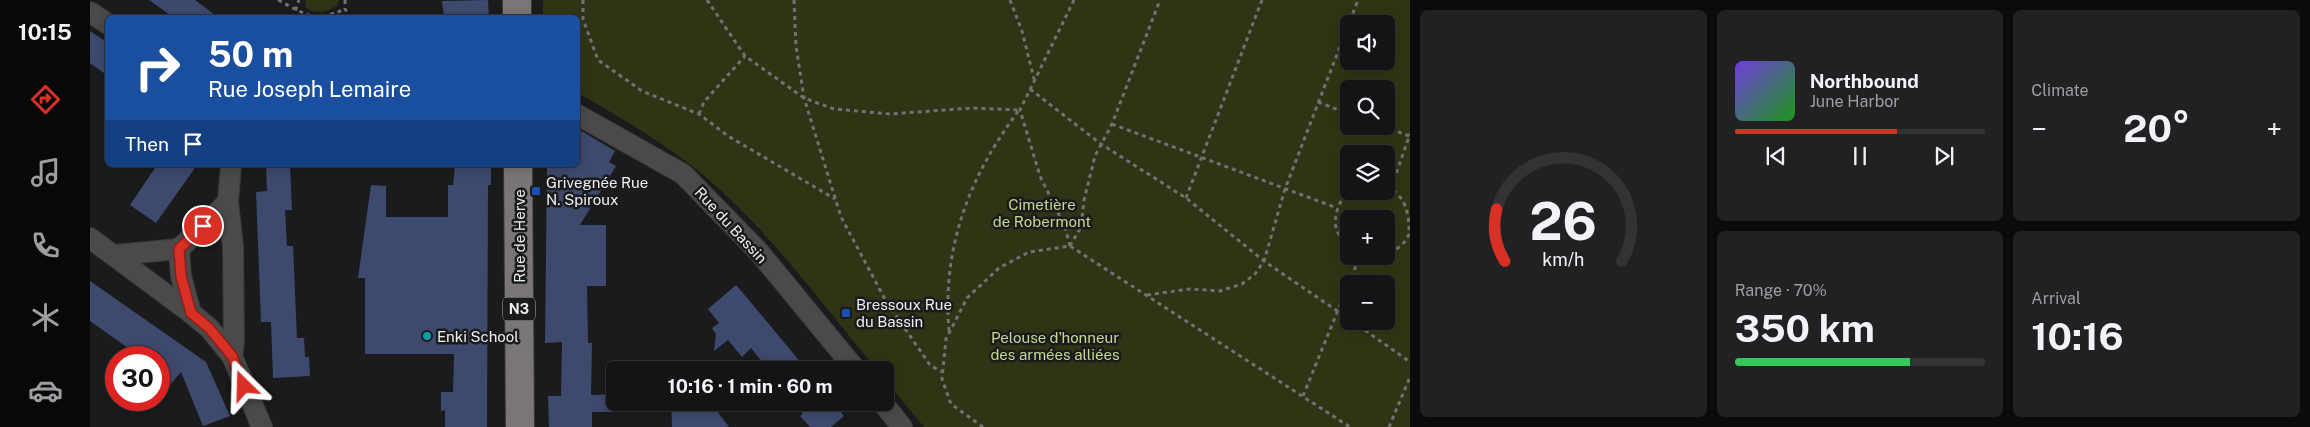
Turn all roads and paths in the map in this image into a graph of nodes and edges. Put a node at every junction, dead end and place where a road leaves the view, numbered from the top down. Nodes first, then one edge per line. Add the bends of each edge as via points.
1 (278, 0) edge
2 (299, 0) edge
3 (345, 0) edge
4 (516, 0) edge
5 (583, 0) edge
6 (707, 0) edge
7 (794, 0) edge
8 (1010, 0) edge
9 (1074, 0) edge
10 (1160, 0) edge
11 (1262, 0) edge
12 (1358, 0) edge
13 (296, 9) junction
14 (345, 9) junction
15 (90, 12) edge
16 (294, 15) edge
17 (305, 15) edge
18 (330, 15) edge
19 (349, 15) edge
20 (517, 15) edge
21 (105, 22) edge
22 (745, 56) junction
23 (1034, 80) junction
24 (1030, 89) junction
25 (804, 98) junction
26 (1318, 102) junction
27 (1020, 110) junction
28 (1340, 111) edge
29 (699, 114) junction
30 (580, 116) edge
31 (1112, 124) junction
32 (1395, 130) edge
33 (1410, 136) edge
34 (1101, 144) junction
35 (1200, 158) junction
36 (231, 167) edge
37 (518, 167) edge
38 (1395, 171) edge
39 (1285, 189) junction
40 (1395, 189) edge
41 (1186, 198) junction
42 (835, 199) junction
43 (1342, 200) edge
44 (228, 202) junction
45 (1337, 208) junction
46 (1409, 235) edge
47 (1340, 236) edge
48 (90, 238) edge
49 (1070, 246) junction
50 (179, 249) junction
51 (1395, 250) edge
52 (114, 255) junction
53 (1264, 261) junction
54 (1357, 265) edge
55 (1145, 295) junction
56 (1338, 312) junction
57 (191, 313) junction
58 (1364, 330) edge
59 (949, 333) junction
60 (232, 356) junction
61 (849, 361) edge
62 (1410, 362) edge
63 (942, 372) junction
64 (1410, 377) edge
65 (1303, 396) junction
66 (889, 411) edge
67 (262, 427) edge
68 (520, 427) edge
69 (902, 427) edge
70 (983, 427) edge
71 (1350, 427) edge
72 (1389, 427) edge

1 - 13 path
2 - 13 path
3 - 14 path
4 - 20 main road
5 - 29 path via 583,19 598,60 642,91
6 - 22 path
7 - 25 path via 796,46
8 - 23 path via 1022,30
9 - 23 path
10 - 31 path
11 - 35 path
12 - 26 path
13 - 16 path
13 - 17 path
14 - 18 path
14 - 19 path
15 - 21 street
22 - 25 path
22 - 29 path via 704,102
23 - 24 path
24 - 27 path
24 - 34 path
25 - 27 path via 834,109 890,114 972,108
25 - 42 path
26 - 28 path
26 - 39 path
27 - 49 path via 1040,176
27 - 59 path via 996,141 968,193 952,247 947,305
29 - 42 path via 728,136
30 - 61 street, Rue du Bassin via 683,174 759,252
31 - 34 path
31 - 35 path
32 - 33 path
33 - 38 path
34 - 41 path
34 - 49 path via 1084,200 1081,227
35 - 39 path
35 - 41 path
36 - 44 street
37 - 68 main road, Rue de Herve / N3
39 - 45 path
39 - 53 path
40 - 46 path via 1410,210
41 - 53 path
42 - 63 path via 841,217 886,301 930,365
43 - 45 path
44 - 50 street
44 - 60 street via 233,246
45 - 47 path via 1336,230
46 - 51 path
48 - 52 street
49 - 55 path
49 - 59 path via 1029,252 999,268 967,298
50 - 52 street
50 - 57 street via 181,276
52 - 57 street
53 - 55 path via 1242,284 1220,291 1190,289
53 - 56 path
54 - 56 path
55 - 65 path
56 - 65 path
57 - 60 street via 209,328
58 - 62 path
59 - 63 path
60 - 67 street
63 - 70 path via 951,404
64 - 72 path
65 - 71 path
66 - 69 street

